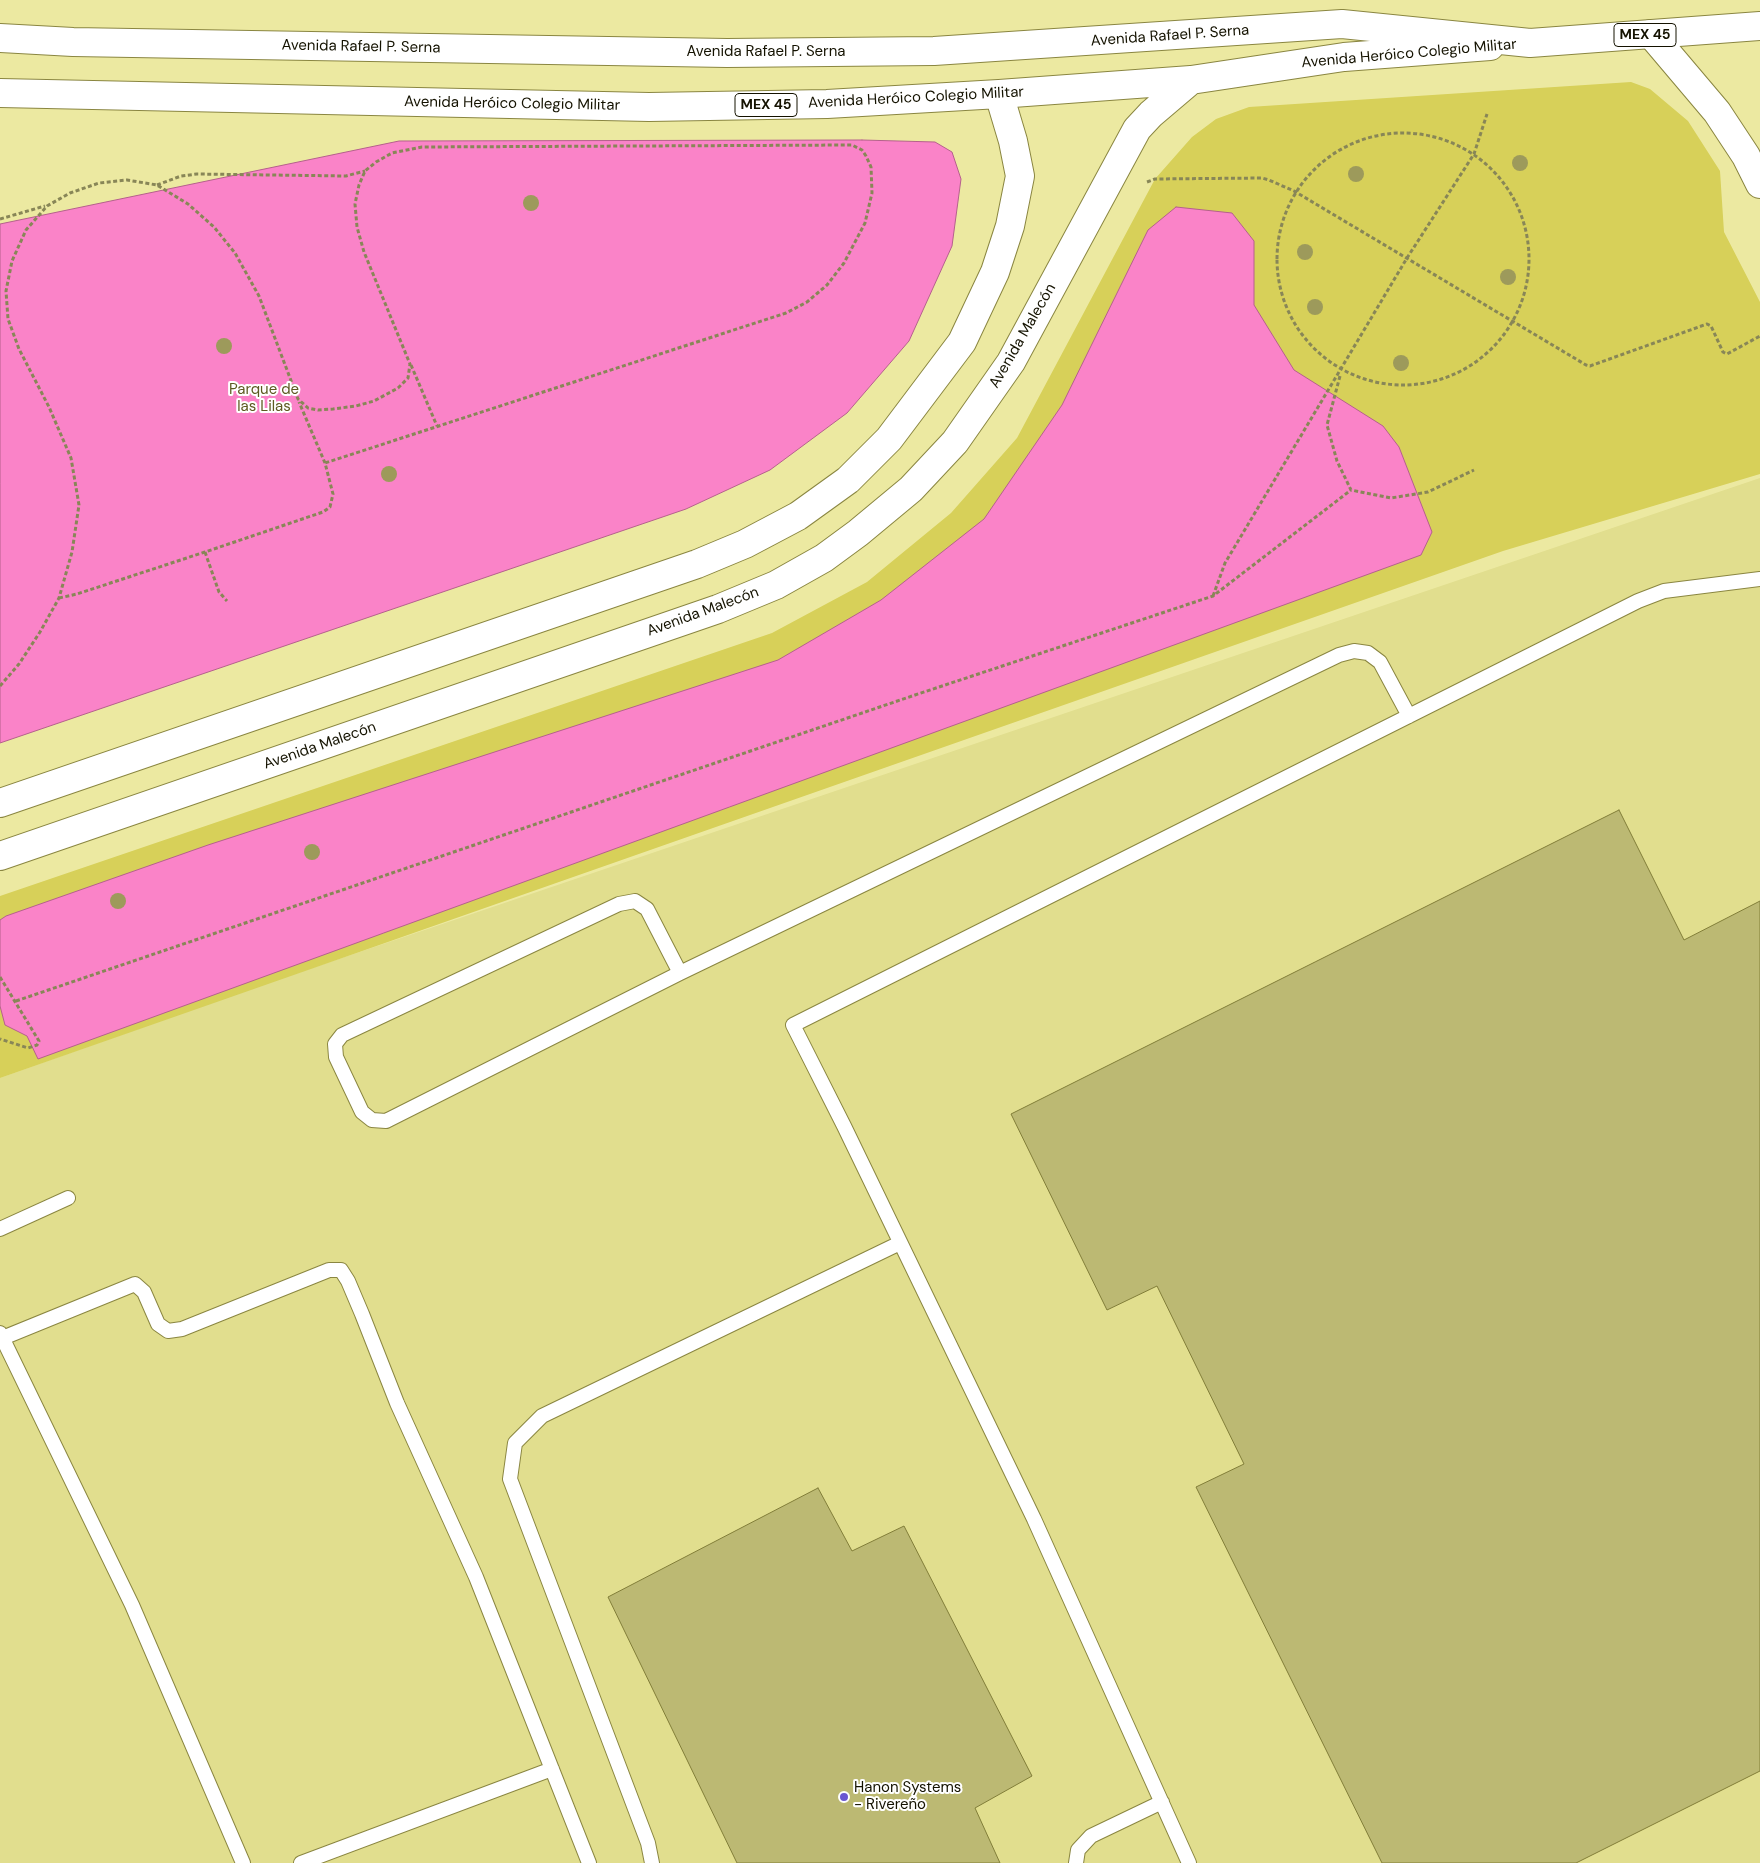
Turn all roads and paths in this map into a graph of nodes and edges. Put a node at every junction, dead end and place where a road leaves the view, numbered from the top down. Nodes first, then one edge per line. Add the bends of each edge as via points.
1 (1760, 26) edge
2 (1651, 34) junction
3 (0, 38) edge
4 (1530, 43) junction
5 (1191, 80) junction
6 (0, 93) edge
7 (999, 94) junction
8 (1488, 114) dead end
9 (1474, 154) junction
10 (365, 171) junction
11 (1147, 182) dead end
12 (1760, 184) edge
13 (157, 185) junction
14 (1294, 192) junction
15 (47, 206) junction
16 (0, 218) edge
17 (1407, 258) junction
18 (1514, 324) junction
19 (1760, 336) edge
20 (410, 364) junction
21 (1341, 370) junction
22 (298, 399) junction
23 (437, 426) junction
24 (325, 463) junction
25 (1474, 470) dead end
26 (1351, 490) junction
27 (205, 552) junction
28 (1760, 579) edge
29 (1213, 596) junction
30 (59, 598) junction
31 (227, 601) dead end
32 (0, 686) edge
33 (1409, 716) junction
34 (0, 803) edge
35 (0, 856) edge
36 (680, 973) junction
37 (0, 977) edge
38 (16, 1001) junction
39 (0, 1038) edge
40 (68, 1198) dead end
41 (0, 1229) edge
42 (900, 1243) junction
43 (1, 1337) edge
44 (552, 1769) junction
45 (1162, 1802) junction
46 (243, 1863) edge
47 (301, 1863) edge
48 (589, 1863) edge
49 (652, 1863) edge
50 (1076, 1863) edge
51 (1189, 1863) edge

1 - 2 main road, MEX 45
2 - 4 main road, MEX 45
2 - 12 main road via 1717,112
3 - 4 main road, Avenida Rafael P. Serna via 717,53 934,52 1342,24
4 - 5 main road, Avenida Heróico Colegio Militar / MEX 45 via 1344,57
5 - 7 main road, Avenida Heróico Colegio Militar / MEX 45
5 - 35 main road, Avenida Malecón via 1137,129 1011,362 955,442 912,488 824,558 776,585 718,609
6 - 7 main road, Avenida Heróico Colegio Militar / MEX 45 via 649,107 827,104
7 - 34 main road via 1020,176 1010,226 995,272 962,342 889,439 848,480 798,516 745,544 697,564
8 - 9 path
9 - 14 path via 1430,138 1404,134 1366,137 1330,155
9 - 17 path
9 - 18 path via 1496,171 1522,212 1529,247 1528,290
10 - 13 path via 346,176 197,174
10 - 20 path via 358,184 355,204 357,227
10 - 23 path via 392,153 422,147 852,145 862,150 871,168 872,193 865,223 844,263 827,285 806,302 786,313
11 - 14 path via 1155,179 1262,178
13 - 15 path via 126,180 99,184 70,193
13 - 22 path via 188,204 235,252 259,296
14 - 17 path
14 - 21 path via 1280,225 1277,264 1283,297 1296,325 1319,354
15 - 16 path
15 - 30 path via 26,230 12,261 6,291 8,319 19,349 71,458 79,505 72,552
17 - 18 path
17 - 21 path
18 - 19 path via 1590,366 1707,324 1711,326 1722,352 1727,354
18 - 21 path via 1492,350 1464,369 1426,383 1381,384
20 - 22 path via 408,378 398,388 374,401 318,410 308,408
20 - 23 path
21 - 26 path via 1327,425 1336,461
21 - 29 path via 1225,563
22 - 24 path
23 - 24 path
24 - 27 path via 332,494 330,507
25 - 26 path via 1428,492 1391,498
26 - 29 path
27 - 30 path
27 - 31 path via 220,592
28 - 33 lane via 1664,591 1638,601
29 - 38 path
30 - 32 path via 19,664
33 - 36 lane via 1380,662 1368,653 1354,651 1339,656
33 - 42 lane via 792,1025
36 - 36 lane via 386,1120 372,1120 362,1112 336,1057 334,1044 342,1035 620,904 635,901 647,909
37 - 38 path
38 - 39 path via 39,1041 28,1048
40 - 41 lane
42 - 45 lane via 1034,1519
42 - 49 lane via 542,1416 515,1443 510,1479 648,1843
43 - 44 lane via 135,1284 144,1292 158,1324 168,1331 182,1329 329,1270 341,1270 476,1577
43 - 46 lane via 132,1605
44 - 47 lane
44 - 48 lane
45 - 50 lane via 1091,1836 1078,1850
45 - 51 lane

